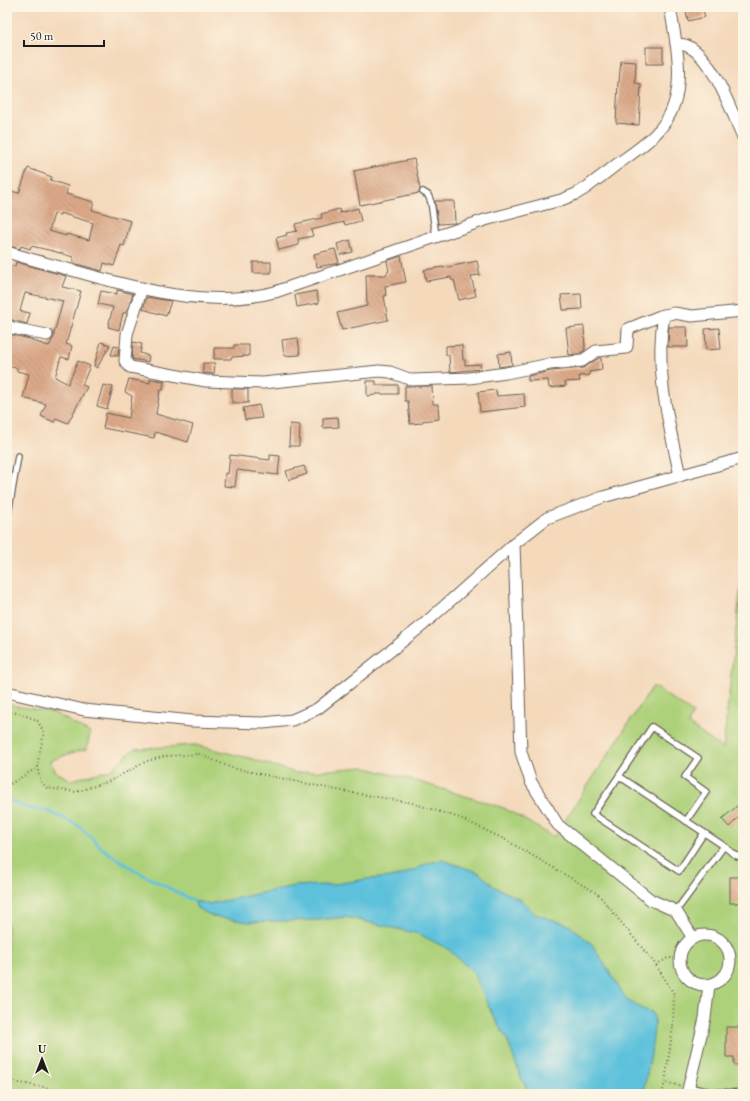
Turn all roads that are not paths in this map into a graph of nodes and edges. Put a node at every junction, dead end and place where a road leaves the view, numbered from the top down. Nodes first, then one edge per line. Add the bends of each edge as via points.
1 (670, 7) edge
2 (676, 44) junction
3 (743, 137) edge
4 (423, 192) dead end
5 (436, 236) junction
6 (7, 252) edge
7 (142, 288) junction
8 (743, 310) edge
9 (664, 315) junction
10 (7, 326) edge
11 (47, 335) dead end
12 (18, 456) dead end
13 (743, 458) edge
14 (680, 476) junction
15 (7, 520) edge
16 (514, 544) junction
17 (7, 692) edge
18 (619, 776) junction
19 (686, 821) junction
20 (704, 833) junction
21 (724, 846) junction
22 (743, 858) edge
23 (676, 911) junction
24 (693, 938) junction
25 (709, 985) junction
26 (687, 1090) edge
27 (743, 1093) edge

1 - 2 street
2 - 3 street via 685,45 693,50 719,81
2 - 5 street via 678,64 674,105 658,132 647,143 576,194
4 - 5 lane via 428,195 431,202
5 - 7 street via 260,296 203,298
6 - 7 street
7 - 9 street via 127,334 125,361 130,367 206,381 263,383 379,371 412,380 469,378 506,373 550,364 582,361 596,351 626,348 628,328
8 - 9 street via 692,316 674,313
9 - 14 street via 660,343 663,394
10 - 11 street
12 - 15 lane
13 - 14 street
14 - 16 street via 603,497 547,518
16 - 17 street via 423,625 335,696 317,709 292,720 263,723 192,721 84,710
16 - 23 street via 521,752 530,782 558,825 651,900
18 - 19 lane
18 - 19 lane via 652,727 698,758 684,777 706,792
18 - 20 lane via 594,814 678,871
19 - 20 lane
20 - 21 lane
21 - 22 lane
21 - 23 lane
23 - 24 street
24 - 25 street via 684,946 679,958 682,971 690,981 702,986
24 - 25 street via 705,935 716,938 727,947 729,968 716,983
25 - 26 street via 705,1018
26 - 27 lane

